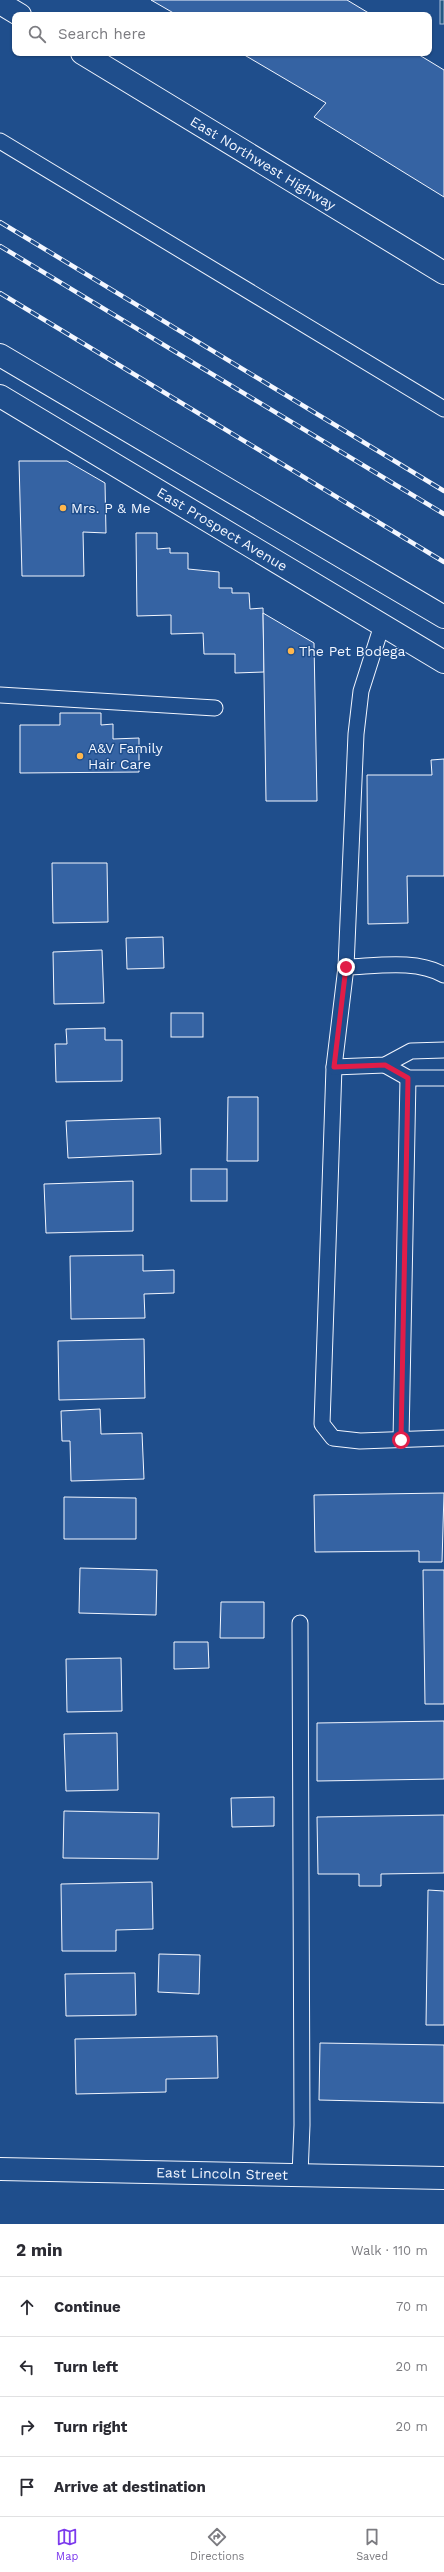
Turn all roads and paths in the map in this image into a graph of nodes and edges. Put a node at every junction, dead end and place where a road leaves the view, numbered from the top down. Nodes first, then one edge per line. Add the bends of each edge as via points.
1 (0, 3) edge
2 (15, 12) edge
3 (87, 56) edge
4 (0, 141) edge
5 (444, 273) edge
6 (0, 355) edge
7 (0, 396) edge
8 (444, 409) edge
9 (444, 617) edge
10 (382, 625) junction
11 (444, 662) edge
12 (0, 695) edge
13 (215, 708) dead end
14 (346, 967) junction
15 (444, 975) edge
16 (444, 1050) edge
17 (385, 1065) junction
18 (334, 1067) junction
19 (408, 1078) junction
20 (444, 1078) edge
21 (444, 1438) edge
22 (401, 1440) junction
23 (300, 1624) dead end
24 (0, 2169) edge
25 (300, 2175) junction
26 (444, 2178) edge

1 - 2 street
3 - 5 street, East Northwest Highway
4 - 8 lane
6 - 9 street
7 - 10 street, East Prospect Avenue
10 - 11 street, East Prospect Avenue
10 - 14 lane via 361,692 356,734
12 - 13 lane
14 - 15 lane via 412,966
14 - 18 lane
16 - 17 lane via 411,1051
17 - 18 lane
17 - 19 lane
18 - 22 lane via 322,1424 333,1438 360,1441
19 - 20 lane
19 - 22 lane
21 - 22 lane
23 - 25 lane
24 - 25 street, East Lincoln Street
25 - 26 street, East Lincoln Street

